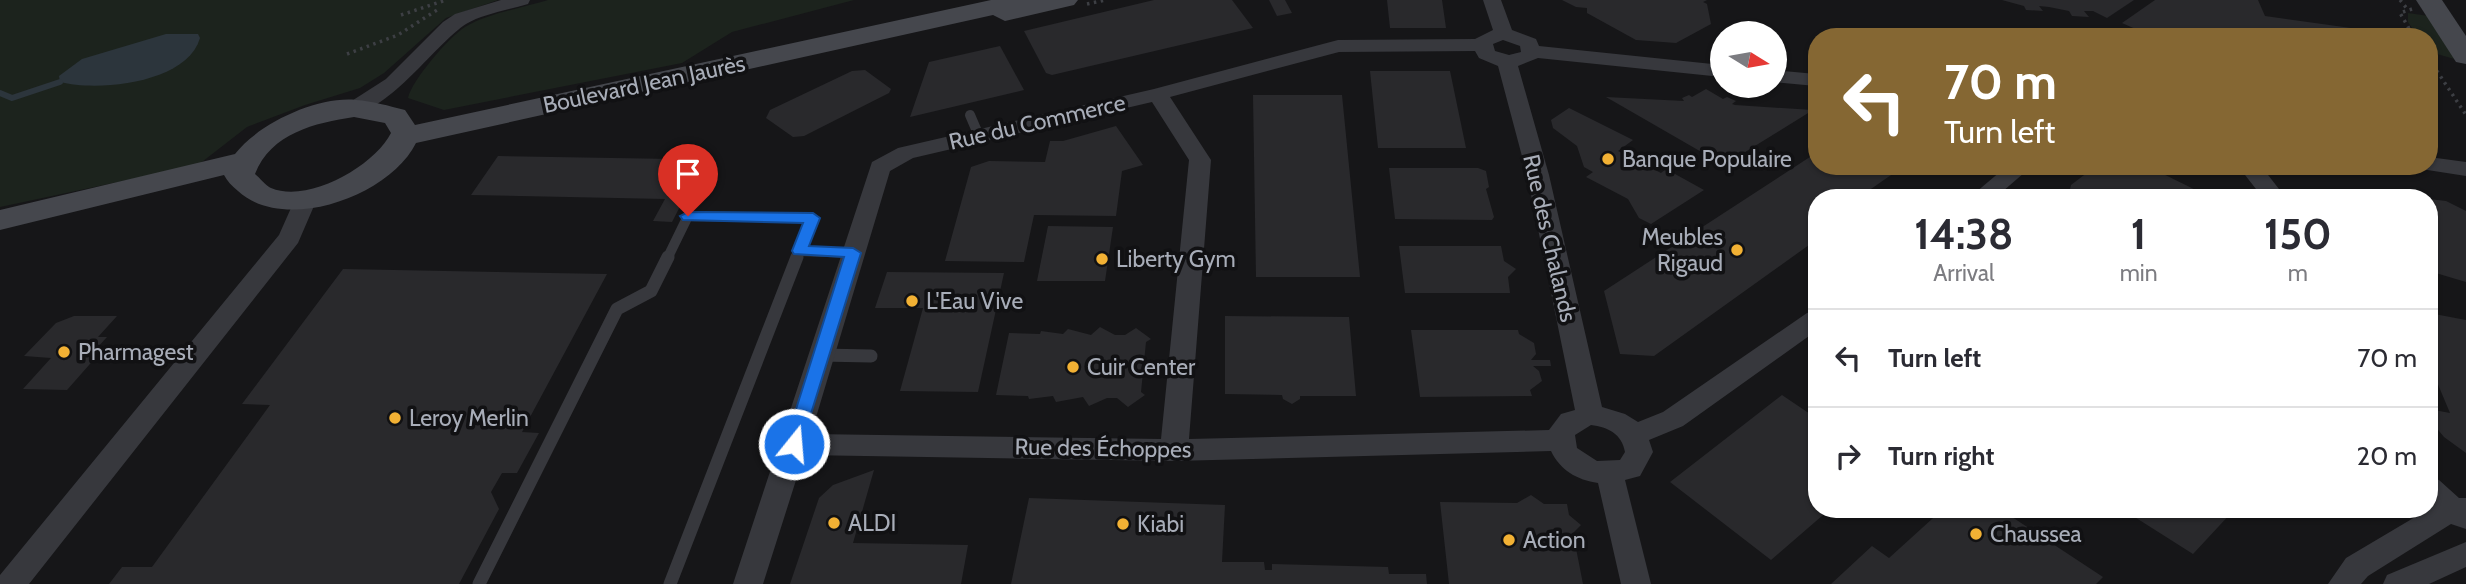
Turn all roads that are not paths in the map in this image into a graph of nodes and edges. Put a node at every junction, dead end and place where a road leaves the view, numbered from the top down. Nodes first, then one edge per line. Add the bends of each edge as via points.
1 (521, 0) edge
2 (1026, 0) edge
3 (1065, 0) edge
4 (1492, 0) edge
5 (2429, 0) edge
6 (2453, 0) edge
7 (2466, 18) edge
8 (881, 31) junction
9 (1504, 34) junction
10 (1482, 45) junction
11 (1532, 51) junction
12 (2466, 56) edge
13 (1507, 62) junction
14 (1710, 70) edge
15 (1787, 77) edge
16 (1808, 79) edge
17 (1158, 94) junction
18 (354, 108) junction
19 (970, 115) dead end
20 (407, 136) junction
21 (979, 136) junction
22 (2438, 165) edge
23 (2466, 169) edge
24 (244, 175) junction
25 (2009, 175) edge
26 (2257, 175) edge
27 (1992, 189) edge
28 (2268, 189) edge
29 (306, 198) junction
30 (0, 220) edge
31 (0, 226) edge
32 (799, 251) junction
33 (853, 253) junction
34 (1808, 325) edge
35 (821, 355) junction
36 (871, 356) dead end
37 (1590, 415) junction
38 (1633, 435) junction
39 (1560, 440) junction
40 (794, 444) junction
41 (1174, 450) junction
42 (1610, 474) junction
43 (2438, 495) edge
44 (2461, 513) edge
45 (2466, 554) edge
46 (12, 584) edge
47 (479, 584) edge
48 (670, 584) edge
49 (747, 584) edge
50 (1636, 584) edge
51 (2343, 584) edge
52 (2398, 584) edge

1 - 18 street via 462,18 393,83
2 - 8 street, Boulevard Jean Jaurès
3 - 8 street, Boulevard Jean Jaurès via 921,29
4 - 9 street
5 - 12 street
6 - 7 street
8 - 20 street, Boulevard Jean Jaurès
9 - 10 street via 1486,38
9 - 11 street via 1524,39
10 - 13 street via 1492,58
10 - 17 street, Rue du Commerce via 1338,46
11 - 13 street via 1527,58
11 - 14 street
13 - 37 street, Rue des Chalands via 1538,175
15 - 16 street
17 - 21 street, Rue du Commerce
17 - 41 street via 1200,160
18 - 20 street via 393,114 404,124
18 - 24 street via 327,112 275,131 255,146
19 - 21 lane
20 - 29 street via 401,151 363,181
21 - 33 street, Rue du Commerce via 906,153 880,167
22 - 23 street
24 - 29 street via 259,196
24 - 30 street
24 - 31 street
25 - 27 street
26 - 28 street
29 - 46 street via 290,238
32 - 33 lane
32 - 47 lane via 813,218 688,216 651,291 617,309
32 - 48 lane
33 - 35 street, Rue du Commerce
34 - 38 street via 1673,419
35 - 36 lane
35 - 40 street, Rue du Commerce
37 - 38 street via 1615,420
37 - 39 street via 1568,422
38 - 42 street via 1638,444 1636,461
39 - 41 street, Rue des Échoppes
39 - 42 street via 1576,465
40 - 41 street, Rue des Échoppes
40 - 49 street
42 - 50 street
43 - 44 street
44 - 51 street via 2357,567
45 - 52 street

